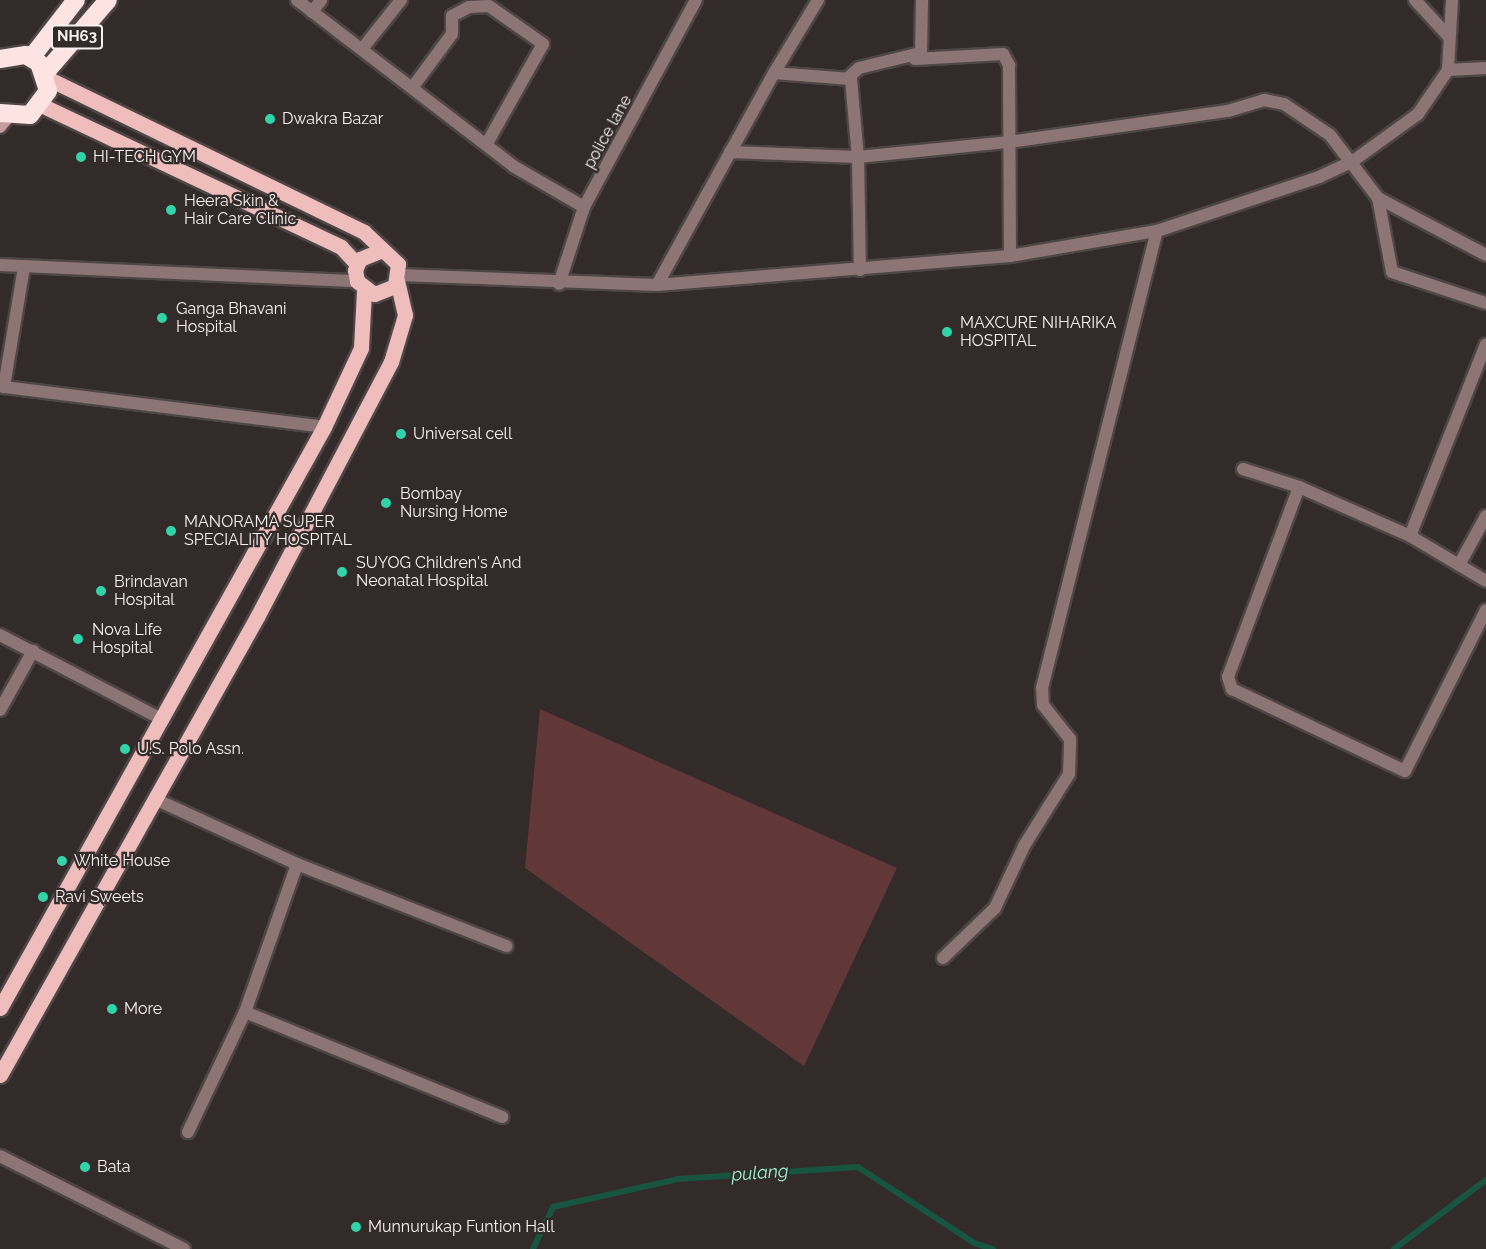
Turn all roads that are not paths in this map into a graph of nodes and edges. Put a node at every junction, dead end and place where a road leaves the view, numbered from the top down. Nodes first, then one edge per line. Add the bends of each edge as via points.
1 (76, 0) edge
2 (108, 0) edge
3 (297, 0) edge
4 (321, 0) edge
5 (401, 0) edge
6 (696, 0) edge
7 (818, 0) edge
8 (922, 0) edge
9 (1414, 0) edge
10 (1452, 0) edge
11 (312, 12) junction
12 (1449, 37) junction
13 (362, 49) junction
14 (32, 58) junction
15 (0, 59) edge
16 (915, 59) junction
17 (1486, 68) edge
18 (1448, 70) junction
19 (774, 74) junction
20 (46, 76) junction
21 (849, 77) junction
22 (412, 88) junction
23 (41, 105) junction
24 (3, 119) edge
25 (1009, 142) junction
26 (486, 146) junction
27 (730, 152) junction
28 (858, 157) junction
29 (1353, 161) junction
30 (1378, 198) junction
31 (584, 207) junction
32 (1157, 231) junction
33 (380, 251) junction
34 (1486, 255) edge
35 (1010, 256) junction
36 (357, 264) junction
37 (0, 265) edge
38 (24, 267) junction
39 (860, 270) junction
40 (398, 278) junction
41 (559, 284) junction
42 (360, 285) junction
43 (657, 285) junction
44 (1486, 303) edge
45 (1486, 344) edge
46 (324, 427) junction
47 (1243, 469) dead end
48 (1299, 487) junction
49 (1486, 516) edge
50 (1410, 536) junction
51 (1460, 565) junction
52 (1486, 581) edge
53 (1486, 610) edge
54 (0, 635) edge
55 (33, 651) junction
56 (0, 710) edge
57 (163, 720) junction
58 (155, 799) junction
59 (297, 864) junction
60 (506, 946) dead end
61 (943, 958) dead end
62 (1, 1002) edge
63 (245, 1012) junction
64 (0, 1075) edge
65 (502, 1117) dead end
66 (188, 1132) dead end
67 (0, 1156) edge
68 (184, 1249) edge

1 - 14 highway, NH63
2 - 20 highway, NH63
3 - 11 street
4 - 11 street
5 - 13 street
6 - 31 street, police lane
7 - 19 street
8 - 16 street via 924,46
9 - 12 street
10 - 12 street
11 - 13 street
12 - 18 street
13 - 22 street
14 - 15 highway, NH63 via 10,54
14 - 20 highway, NH63
16 - 21 street via 859,68
16 - 25 street via 1003,54 1009,65
17 - 18 street
18 - 29 street via 1418,114
19 - 21 street
19 - 27 street
20 - 23 highway, NH63
20 - 33 main road via 364,232
21 - 28 street
22 - 26 street
22 - 26 street via 452,34 452,16 469,7 489,6 543,44
23 - 24 highway via 30,114
23 - 36 main road via 341,247
25 - 28 street
25 - 29 street via 1228,111 1264,100 1284,104 1330,135
25 - 35 street
26 - 31 street
27 - 28 street
27 - 43 street
28 - 39 street
29 - 30 street
29 - 32 street via 1319,177
30 - 34 street
30 - 44 street via 1392,272
31 - 41 street, police lane
32 - 35 street
32 - 61 street via 1042,688 1043,705 1070,739 1069,774 1023,846 995,908
33 - 36 main road
33 - 40 main road via 398,264
35 - 39 street
36 - 42 main road
37 - 38 street
38 - 42 street
38 - 46 street via 4,387
39 - 43 street
40 - 41 street
40 - 42 main road via 386,293
40 - 58 main road via 405,315 391,362
41 - 43 street
42 - 46 main road via 361,348
45 - 50 street
46 - 57 main road
47 - 48 street
48 - 50 street
48 - 53 street via 1228,677 1232,689 1405,771
49 - 51 street
50 - 51 street
51 - 52 street
54 - 55 street
55 - 56 street
55 - 57 street
57 - 62 main road
58 - 59 street
58 - 64 main road
59 - 60 street
59 - 63 street
63 - 65 street
63 - 66 street
67 - 68 street

